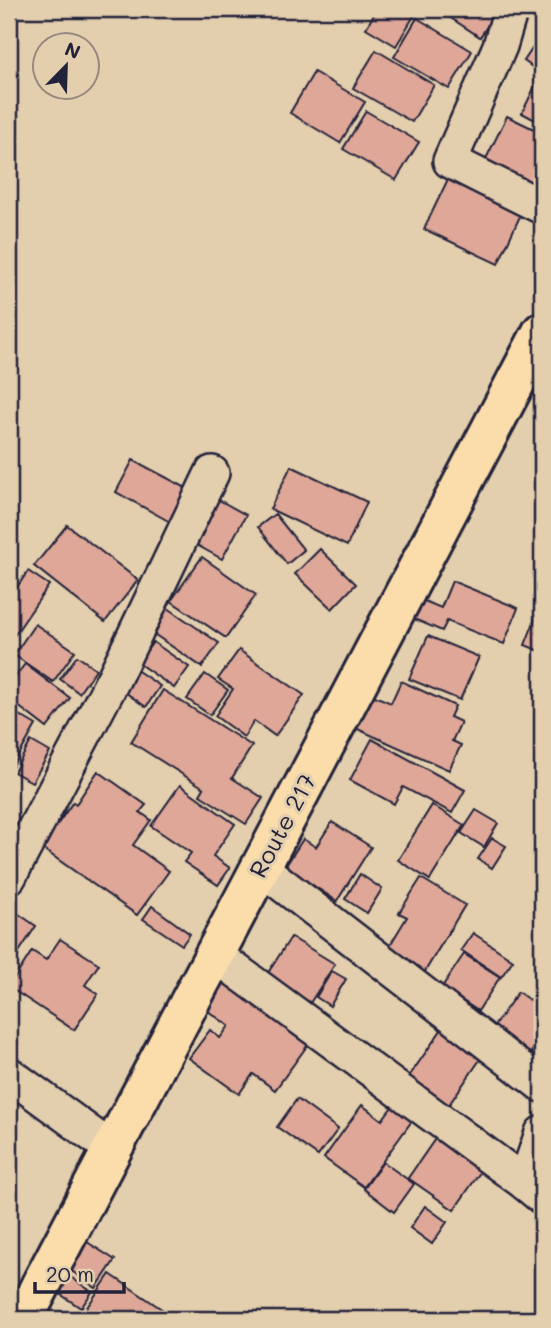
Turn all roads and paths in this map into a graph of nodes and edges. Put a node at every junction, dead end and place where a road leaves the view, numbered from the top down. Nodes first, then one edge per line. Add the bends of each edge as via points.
1 (511, 9) edge
2 (542, 207) edge
3 (542, 332) edge
4 (212, 472) dead end
5 (261, 868) junction
6 (9, 877) edge
7 (215, 955) junction
8 (9, 1074) edge
9 (542, 1085) edge
10 (542, 1133) edge
11 (113, 1150) junction
12 (534, 1190) edge
13 (23, 1319) edge

1 - 2 street via 500,46 450,161
3 - 5 main road, Route 217
4 - 6 street via 114,678
5 - 7 main road, Route 217
5 - 9 street
7 - 11 main road, Route 217
7 - 12 street
8 - 11 street
10 - 12 street
11 - 13 main road, Route 217

